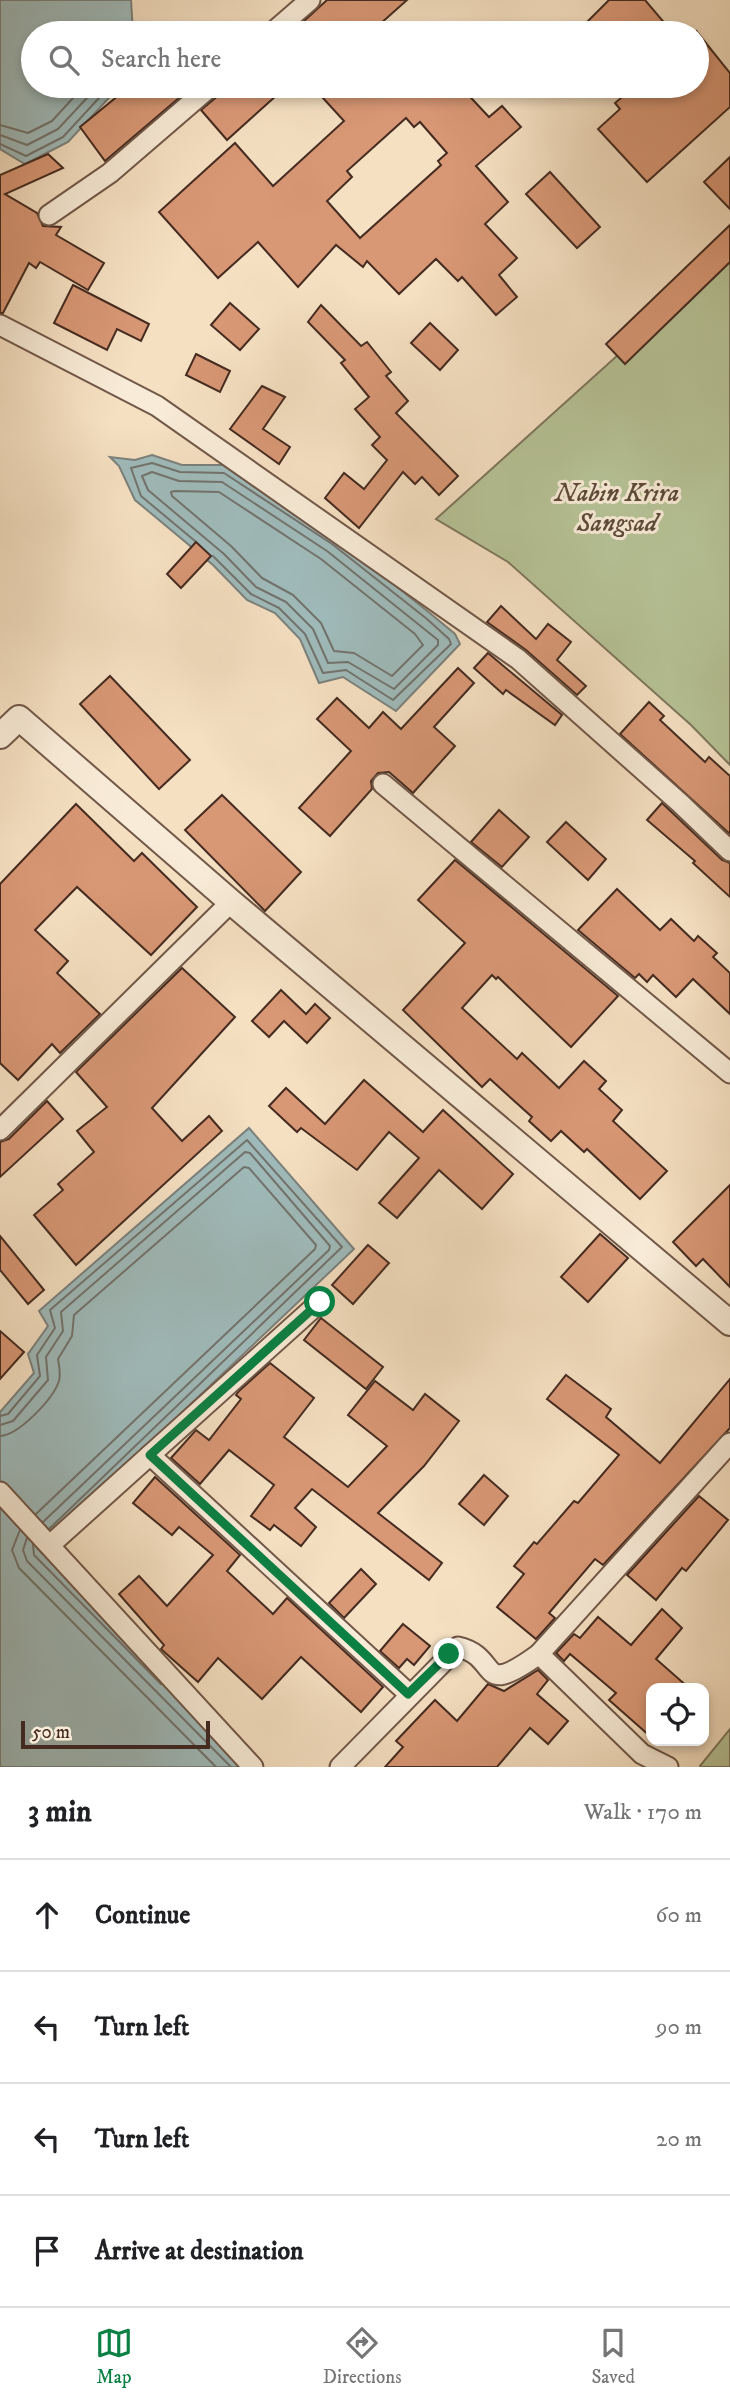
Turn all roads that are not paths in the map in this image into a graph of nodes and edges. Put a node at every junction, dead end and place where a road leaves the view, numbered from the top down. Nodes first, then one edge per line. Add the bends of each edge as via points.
1 (310, 0) edge
2 (286, 21) edge
3 (197, 98) edge
4 (49, 215) dead end
5 (0, 325) edge
6 (1, 734) edge
7 (383, 784) dead end
8 (730, 851) edge
9 (231, 902) junction
10 (730, 1073) edge
11 (0, 1129) edge
12 (320, 1302) dead end
13 (730, 1323) edge
14 (730, 1443) edge
15 (150, 1455) junction
16 (0, 1492) edge
17 (50, 1545) junction
18 (539, 1654) junction
19 (408, 1694) junction
20 (246, 1765) edge
21 (340, 1767) edge
22 (668, 1767) edge

1 - 2 street
3 - 4 street via 110,173
5 - 8 street via 157,406 518,659
6 - 9 street via 19,718
7 - 10 street
9 - 11 street
9 - 13 street
12 - 15 street
14 - 18 street
15 - 17 street
15 - 19 street
16 - 17 street
17 - 20 street
18 - 19 street via 511,1674 499,1676 469,1649 458,1647
18 - 22 street via 642,1754
19 - 21 street

